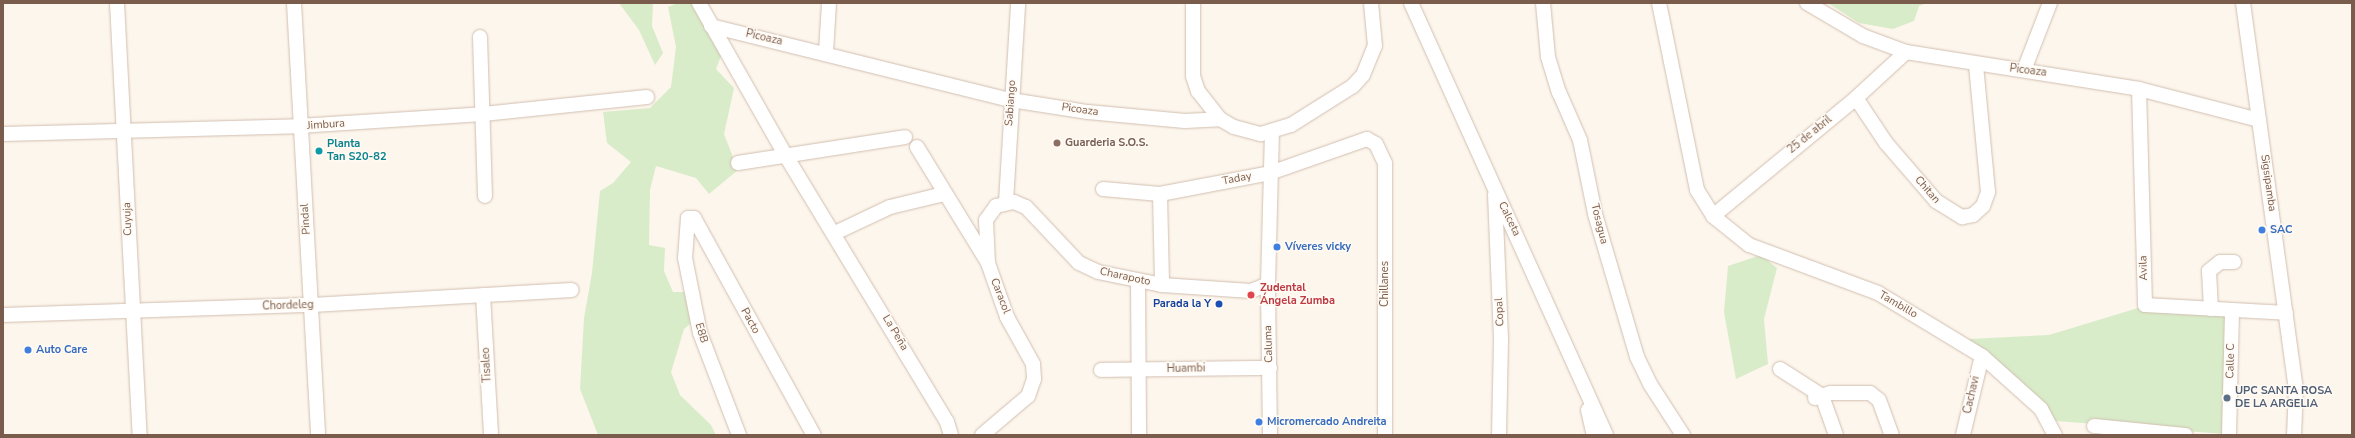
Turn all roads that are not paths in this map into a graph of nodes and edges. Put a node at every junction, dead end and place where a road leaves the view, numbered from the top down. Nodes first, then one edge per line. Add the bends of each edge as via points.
1 (118, 3) edge
2 (294, 3) edge
3 (699, 3) edge
4 (829, 3) edge
5 (1018, 3) edge
6 (1193, 3) edge
7 (1371, 3) edge
8 (1411, 3) edge
9 (1543, 3) edge
10 (1659, 3) edge
11 (1807, 3) edge
12 (2050, 3) edge
13 (2243, 3) edge
14 (711, 26) junction
15 (480, 37) dead end
16 (826, 52) junction
17 (1906, 52) junction
18 (1976, 66) junction
19 (2024, 70) junction
20 (2139, 89) junction
21 (647, 97) dead end
22 (1856, 98) junction
23 (1011, 100) junction
24 (483, 114) junction
25 (1220, 119) junction
26 (2259, 120) junction
27 (299, 126) junction
28 (125, 133) junction
29 (1272, 133) junction
30 (3, 134) edge
31 (905, 137) dead end
32 (1367, 139) joint
33 (917, 147) dead end
34 (786, 156) junction
35 (738, 163) dead end
36 (1270, 172) junction
37 (1494, 188) junction
38 (1103, 189) dead end
39 (944, 194) junction
40 (1160, 194) junction
41 (485, 196) dead end
42 (1006, 202) junction
43 (1713, 216) junction
44 (687, 226) joint
45 (835, 233) junction
46 (988, 262) junction
47 (2234, 262) dead end
48 (1138, 281) junction
49 (1268, 284) junction
50 (1162, 285) junction
51 (572, 290) dead end
52 (483, 294) junction
53 (312, 306) junction
54 (2210, 309) junction
55 (2232, 311) junction
56 (132, 312) junction
57 (2286, 313) junction
58 (3, 315) edge
59 (1982, 356) junction
60 (1270, 368) junction
61 (1780, 369) dead end
62 (1101, 370) dead end
63 (1140, 370) junction
64 (1581, 380) junction
65 (1818, 397) junction
66 (2094, 426) dead end
67 (140, 435) edge
68 (318, 435) edge
69 (491, 435) edge
70 (739, 435) edge
71 (814, 435) edge
72 (951, 435) edge
73 (982, 435) edge
74 (1139, 435) edge
75 (1270, 435) edge
76 (1385, 435) edge
77 (1499, 435) edge
78 (1594, 435) edge
79 (1606, 435) edge
80 (1683, 435) edge
81 (1836, 435) edge
82 (1892, 435) edge
83 (1963, 435) edge
84 (2055, 435) edge
85 (2186, 435) edge
86 (2229, 435) edge
87 (2294, 435) edge

1 - 28 street, Cuyuja
2 - 27 street, Pindal
3 - 14 street, La Peña
4 - 16 street
5 - 23 street, Sabiango
6 - 25 street via 1193,76 1205,103
7 - 29 street, Picoaza via 1376,37 1363,75 1347,90
8 - 37 street, Calceta
9 - 80 street, Tosagua via 1548,57 1559,92 1580,140 1595,214 1637,357 1650,384
10 - 43 street, Tambillo via 1697,190
11 - 17 street, Picoaza via 1863,36
12 - 19 street
13 - 26 street, Sigsipamba
14 - 16 street, Picoaza
14 - 34 street, La Peña
15 - 24 street
16 - 23 street, Picoaza
17 - 18 street, Picoaza
17 - 22 street, 25 de abril
18 - 19 street, Picoaza
18 - 22 street, Chitan via 1988,192 1983,206 1973,215 1962,217 1936,202 1886,142
19 - 20 street, Picoaza
20 - 26 street, Picoaza
20 - 54 street, Avila via 2145,305
21 - 24 street, Jimbura
22 - 43 street, 25 de abril
23 - 25 street, Picoaza via 1103,114 1186,121
23 - 42 street, Sabiango
24 - 27 street, Jimbura
24 - 41 street
25 - 29 street, Picoaza via 1252,133
26 - 57 street, Sigsipamba
27 - 28 street, Jimbura
27 - 53 street, Pindal
28 - 30 street, Jimbura
28 - 56 street, Cuyuja
29 - 36 street, Caluma
31 - 34 street
32 - 36 street, Taday
32 - 76 street, Chillanes via 1380,149 1385,163
33 - 39 street, Caracol
34 - 35 street
34 - 45 street, La Peña
36 - 40 street, Taday
36 - 49 street, Caluma
37 - 64 street, Calceta
37 - 77 street, Copal via 1501,340
38 - 40 street, Taday
39 - 45 street via 890,207
39 - 46 street, Caracol
40 - 50 street
42 - 46 street via 993,209 986,220
42 - 48 street, Charapoto via 1026,207 1079,263 1098,272
43 - 59 street, Tambillo via 1749,245 1878,293
44 - 70 street, E8B via 685,258 700,333
44 - 71 street, Pacto via 688,218 694,218
45 - 72 street, La Peña via 947,422
46 - 73 street, Caracol via 1005,311 1033,364 1034,379 1024,402
47 - 54 street via 2220,262 2209,271
48 - 50 street, Charapoto
48 - 63 street
49 - 50 street, Charapoto via 1252,291
49 - 60 street, Caluma
51 - 52 street, Chordeleg
52 - 53 street, Chordeleg
52 - 69 street, Tisaleo
53 - 56 street, Chordeleg
53 - 68 street, Pindal
54 - 55 street, Avila
55 - 57 street, Avila
55 - 86 street, Calle C
56 - 58 street, Chordeleg
56 - 67 street, Cuyuja
57 - 87 street, Sigsipamba via 2296,388
59 - 83 street, Cachavi
59 - 84 street, Tambillo via 2040,409
60 - 63 street, Huambi
60 - 75 street, Caluma
61 - 65 street
62 - 63 street, Huambi
63 - 74 street
64 - 78 street
64 - 79 street, Calceta
65 - 81 street
65 - 82 street via 1870,393 1878,400
66 - 85 street

